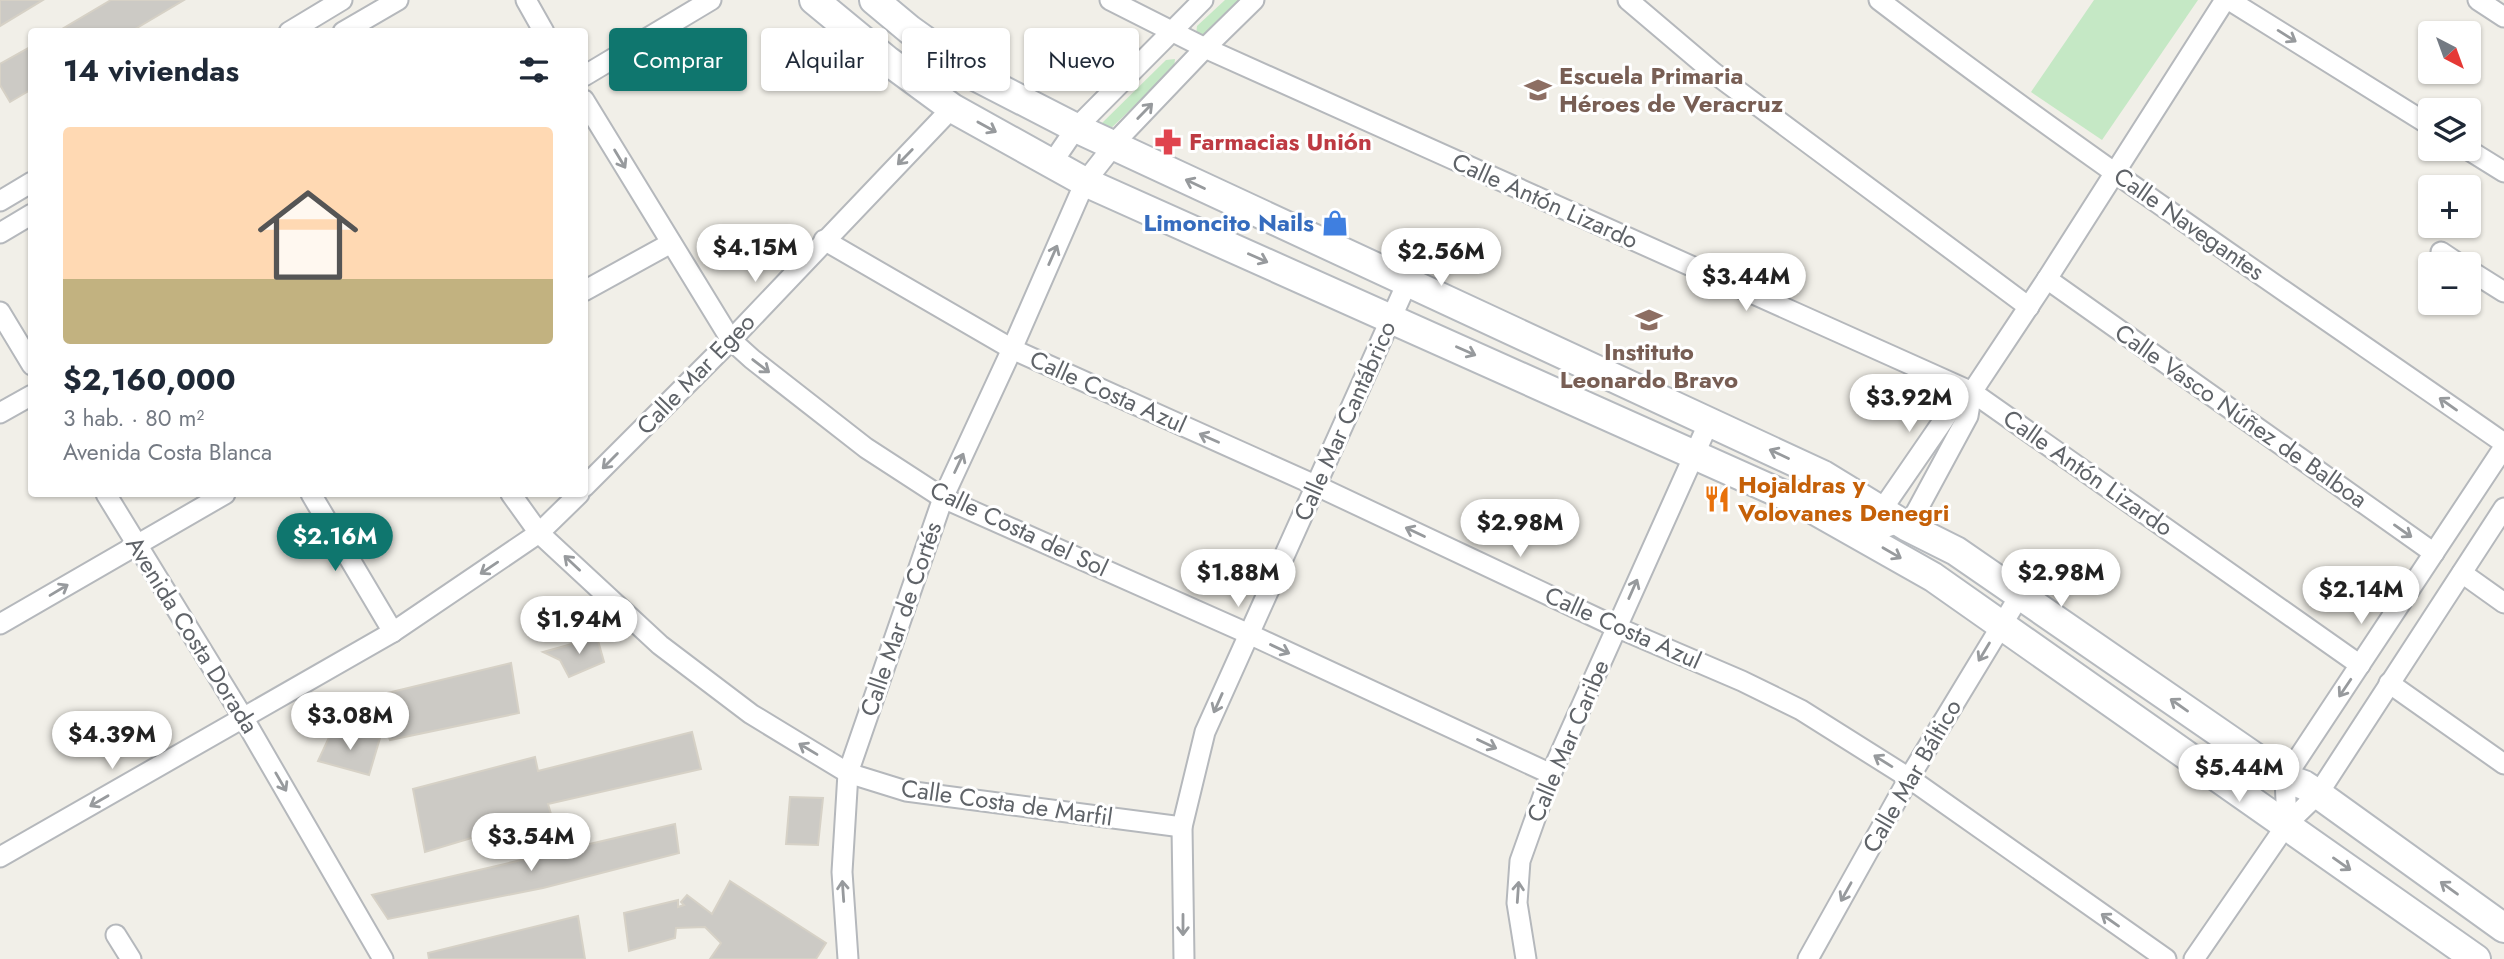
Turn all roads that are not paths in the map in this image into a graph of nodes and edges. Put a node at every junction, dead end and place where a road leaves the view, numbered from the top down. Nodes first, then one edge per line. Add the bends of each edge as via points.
1 (342, 0) edge
2 (398, 0) edge
3 (526, 0) edge
4 (711, 0) edge
5 (814, 0) edge
6 (874, 0) edge
7 (1110, 0) edge
8 (1203, 0) edge
9 (1254, 0) edge
10 (1628, 0) edge
11 (1879, 0) edge
12 (2227, 0) edge
13 (2478, 0) edge
14 (2504, 17) edge
15 (296, 28) edge
16 (350, 28) edge
17 (542, 28) edge
18 (1171, 31) junction
19 (1205, 48) junction
20 (588, 74) edge
21 (588, 107) edge
22 (953, 108) junction
23 (2418, 118) edge
24 (1076, 128) junction
25 (1112, 146) junction
26 (2481, 158) edge
27 (1052, 163) junction
28 (2504, 172) edge
29 (2115, 173) junction
30 (1085, 182) junction
31 (28, 184) edge
32 (0, 201) edge
33 (28, 216) edge
34 (0, 233) edge
35 (824, 240) junction
36 (671, 243) junction
37 (2481, 278) edge
38 (2048, 279) junction
39 (1407, 283) junction
40 (588, 289) edge
41 (2504, 292) edge
42 (2029, 307) junction
43 (0, 312) edge
44 (1391, 317) junction
45 (1513, 332) junction
46 (731, 340) junction
47 (1012, 349) junction
48 (28, 358) edge
49 (1972, 392) junction
50 (28, 397) edge
51 (0, 413) edge
52 (1709, 422) junction
53 (2504, 445) edge
54 (1694, 455) junction
55 (588, 483) edge
56 (1317, 486) junction
57 (108, 497) edge
58 (220, 497) edge
59 (313, 497) edge
60 (513, 497) edge
61 (576, 497) edge
62 (943, 498) junction
63 (1804, 505) junction
64 (2504, 508) edge
65 (1881, 511) junction
66 (1908, 527) junction
67 (539, 533) junction
68 (135, 544) junction
69 (2434, 553) junction
70 (2462, 573) junction
71 (2020, 595) junction
72 (2504, 603) edge
73 (0, 624) edge
74 (2000, 624) junction
75 (1616, 626) junction
76 (393, 632) junction
77 (1249, 634) junction
78 (2360, 665) junction
79 (2125, 667) junction
80 (2389, 683) junction
81 (244, 719) junction
82 (2504, 764) edge
83 (848, 773) junction
84 (1551, 774) junction
85 (1909, 778) junction
86 (2318, 794) junction
87 (2286, 800) junction
88 (1182, 827) junction
89 (0, 857) edge
90 (2504, 928) edge
91 (116, 934) dead end
92 (130, 959) edge
93 (383, 959) edge
94 (848, 959) edge
95 (1184, 959) edge
96 (1526, 959) edge
97 (1808, 959) edge
98 (2166, 959) edge
99 (2194, 959) edge
100 (2476, 959) edge

1 - 15 street
2 - 16 street
3 - 17 street
4 - 20 street
5 - 22 main road
6 - 24 main road via 973,75
7 - 18 street, Calle Antón Lizardo
8 - 18 street
9 - 19 street, Calle Mar de Cortés
10 - 42 street via 1714,73
11 - 29 street, Calle Navegantes
12 -> 23 street
12 - 29 street
13 - 14 street
18 - 19 street, Calle Antón Lizardo
18 - 24 street
25 -> 19 street, Calle Mar de Cortés
19 - 49 street, Calle Antón Lizardo
21 -> 36 street, Calle Costa del Sol
22 -> 27 main road
22 -> 35 street, Calle Mar Egeo
24 - 25 main road
24 - 27 street
25 - 30 street, Calle Mar de Cortés
39 -> 25 main road
26 - 28 street
27 - 30 main road
29 - 38 street
53 -> 29 street, Calle Navegantes
30 -> 44 main road
47 -> 30 street, Calle Mar de Cortés
31 - 32 street
33 - 34 street
35 - 46 street, Calle Mar Egeo
35 - 47 street, Calle Costa Azul
36 - 40 street
36 - 46 street, Calle Costa del Sol
37 - 41 street
38 - 42 street
38 -> 69 street, Calle Vasco Núñez de Balboa
39 - 44 street, Calle Mar Cantábrico
39 - 45 main road
42 - 49 street
43 - 48 street
44 - 45 street via 1424,302 1499,336
44 -> 54 main road
44 - 56 street, Calle Mar Cantábrico
45 - 52 main road
46 -> 55 street, Calle Mar Egeo
46 -> 62 street, Calle Costa del Sol via 866,448
56 -> 47 street, Calle Costa Azul
62 -> 47 street, Calle Mar de Cortés
49 - 65 street via 1954,405
49 - 66 street via 1968,416
49 - 78 street, Calle Antón Lizardo
50 - 51 street
52 - 54 street, Calle Mar Caribe
65 -> 52 main road via 1823,475
53 - 69 street
54 - 63 main road
75 -> 54 street, Calle Mar Caribe
75 -> 56 street, Calle Costa Azul
56 - 77 street, Calle Mar Cantábrico
57 - 68 street, Avenida Costa Dorada
58 - 68 street
59 - 76 street
60 - 67 street, Calle Costa de Marfil
61 - 67 street
62 - 77 street, Calle Costa del Sol
62 - 83 street, Calle Mar de Cortés
63 - 66 street via 1824,502 1877,527
63 -> 74 main road via 1933,577
64 - 70 street
65 - 66 main road
66 - 71 main road via 1956,551
67 -> 76 street
83 -> 67 street, Calle Costa de Marfil via 751,714 660,645
73 -> 68 street
68 - 81 street, Avenida Costa Dorada
69 - 78 street
70 - 72 street
70 - 80 street
71 - 74 street, Calle Mar Báltico
71 - 79 main road
74 - 79 street via 2015,616 2037,617 2109,667
74 -> 85 street, Calle Mar Báltico
74 - 87 main road via 2162,737
75 - 84 street, Calle Mar Caribe
85 -> 75 street, Calle Costa Azul via 1801,710
76 - 81 street
77 -> 84 street, Calle Costa del Sol
77 -> 88 street, Calle Mar Cantábrico via 1205,732
78 -> 87 street
87 -> 79 main road
80 - 82 street
80 - 86 street
81 -> 89 street
81 -> 93 street, Avenida Costa Dorada
83 - 88 street, Calle Costa de Marfil via 906,791
94 -> 83 street, Calle Mar de Cortés via 842,872
96 -> 84 street, Calle Mar Caribe via 1517,903 1520,861
85 -> 97 street, Calle Mar Báltico
98 -> 85 street, Calle Costa Azul
86 - 87 street
86 - 87 main road via 2304,785
90 -> 86 main road
87 - 99 street
87 -> 100 main road
88 -> 95 street, Calle Mar Cantábrico
91 - 92 street

